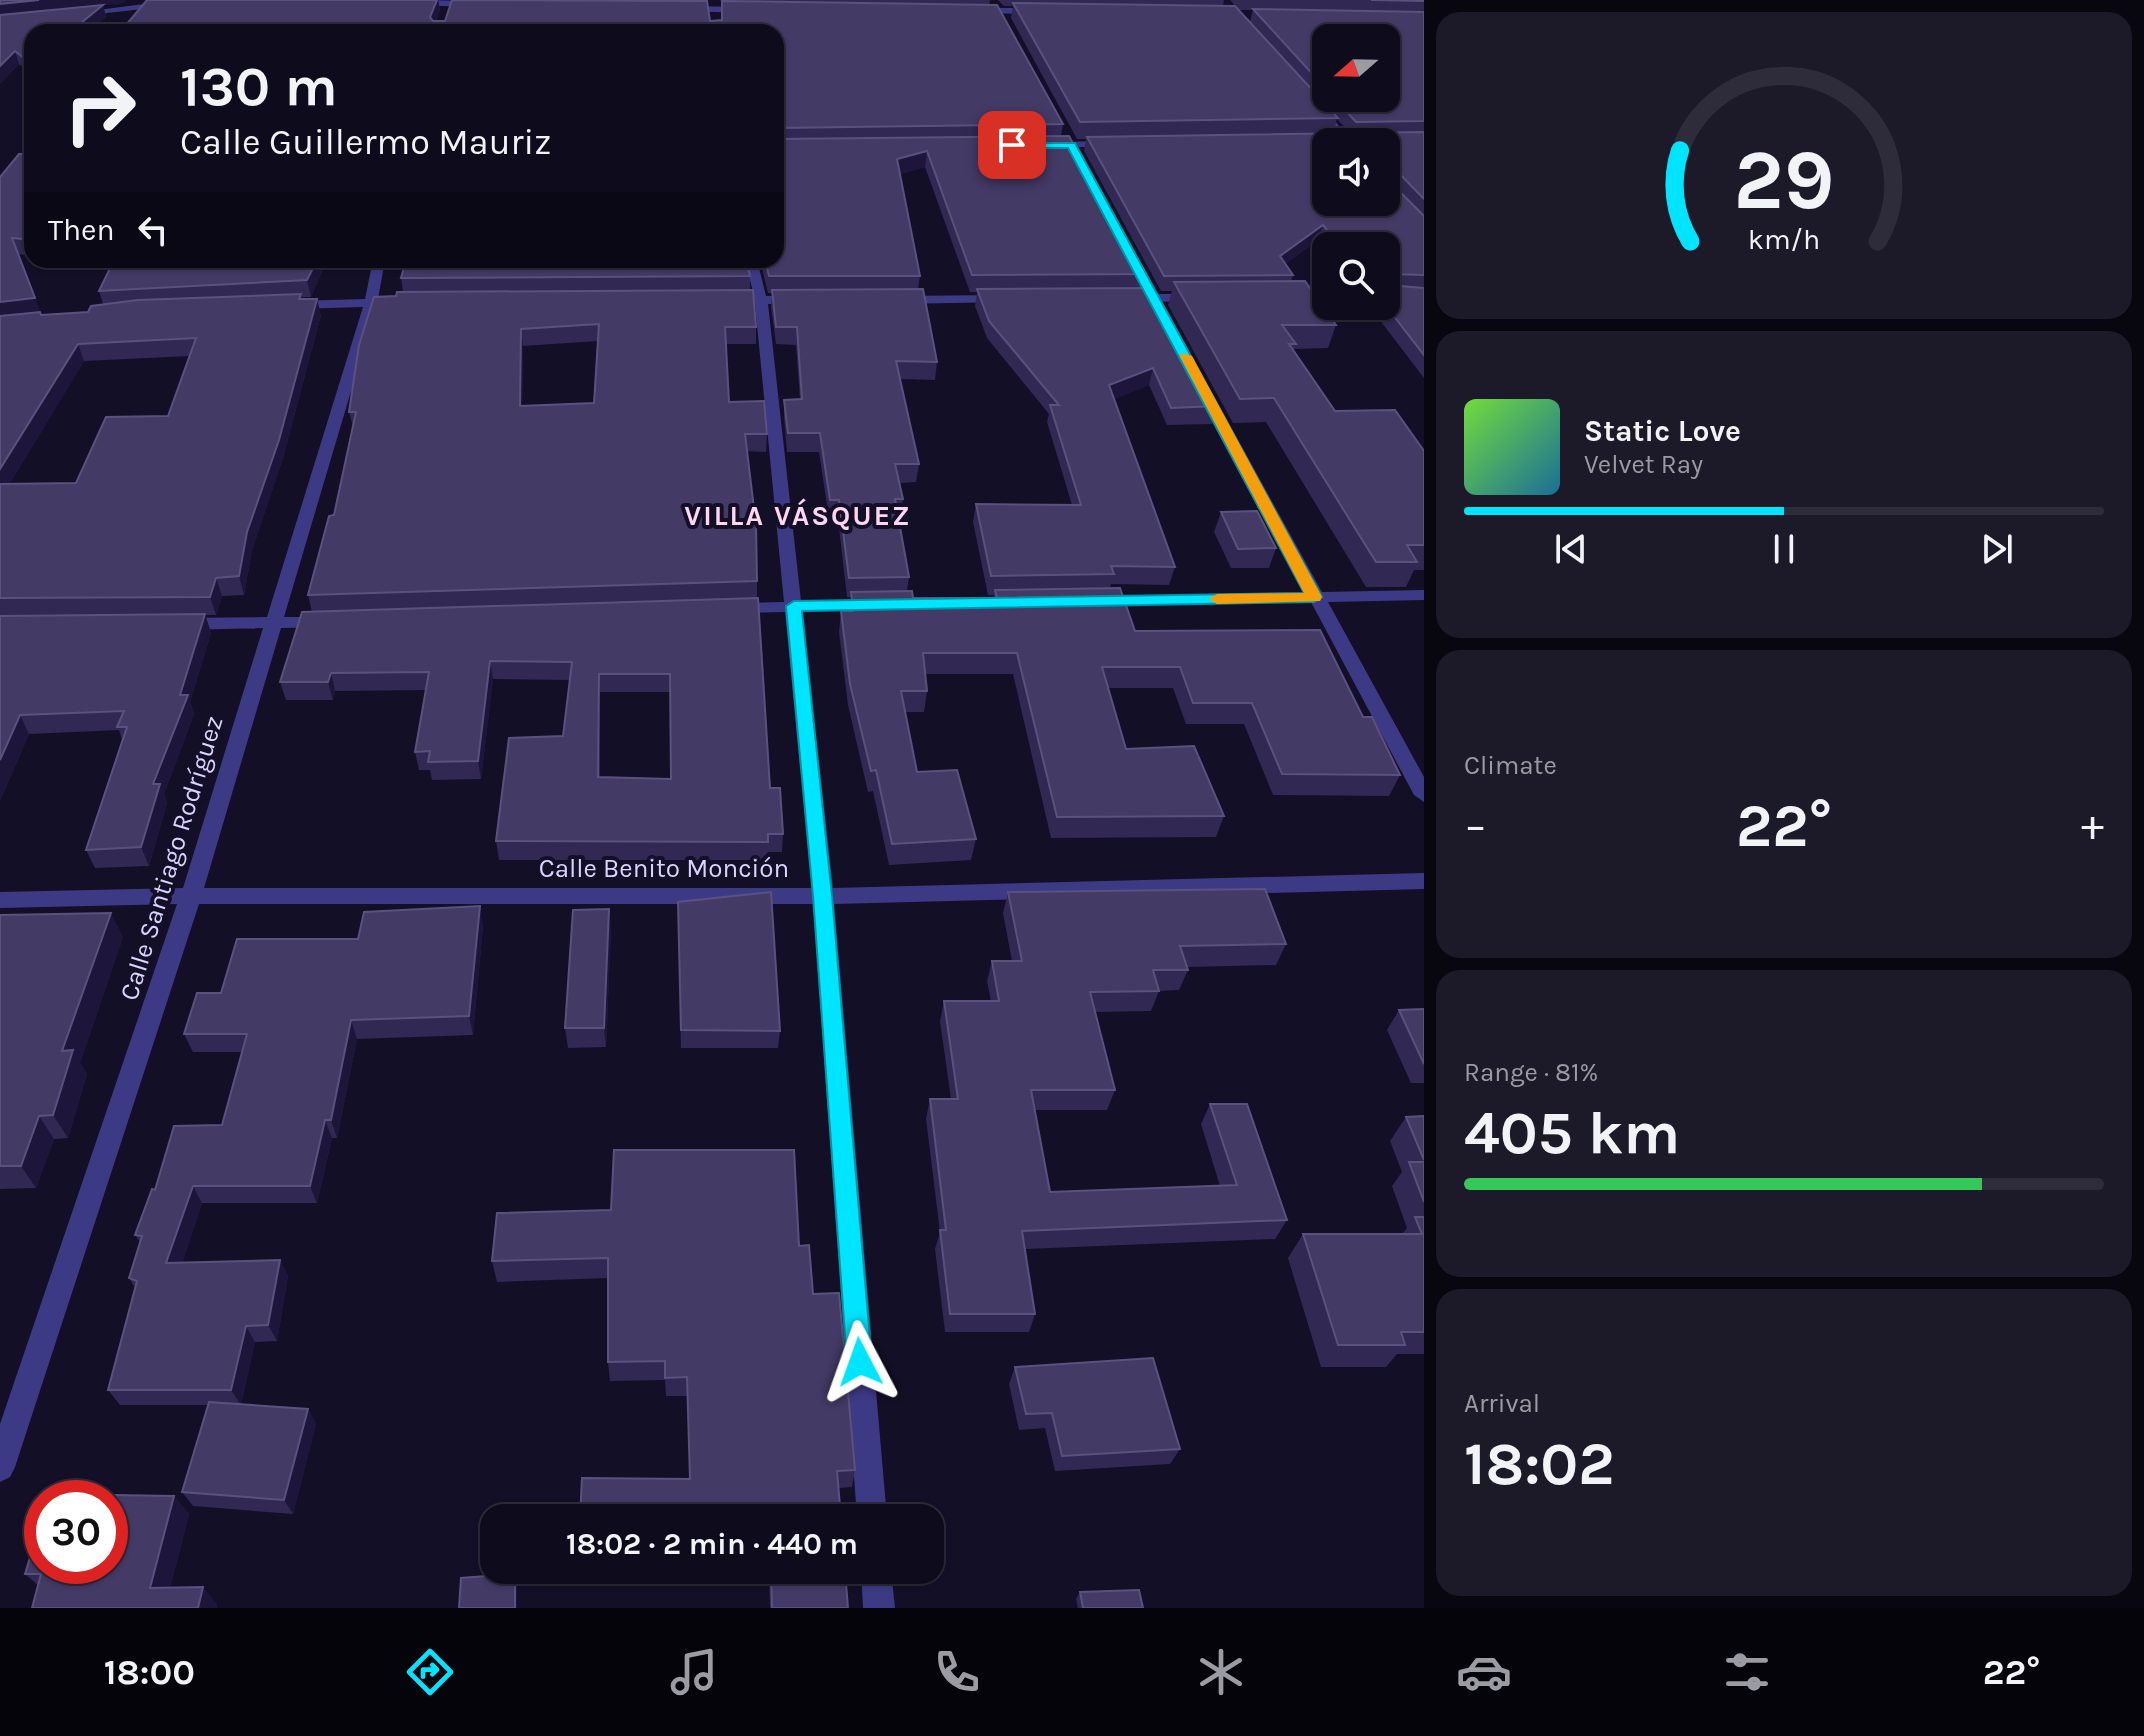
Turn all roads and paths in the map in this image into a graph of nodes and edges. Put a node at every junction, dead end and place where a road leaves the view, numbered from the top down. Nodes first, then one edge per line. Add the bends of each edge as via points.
1 (143, 0) edge
2 (181, 2) edge
3 (450, 2) edge
4 (402, 3) edge
5 (481, 4) edge
6 (714, 5) edge
7 (667, 8) edge
8 (761, 10) edge
9 (967, 10) edge
10 (1046, 11) edge
11 (999, 12) edge
12 (62, 15) edge
13 (445, 18) edge
14 (715, 21) edge
15 (1306, 95) edge
16 (1335, 128) edge
17 (1068, 138) junction
18 (1132, 144) edge
19 (1040, 145) edge
20 (1079, 159) edge
21 (377, 268) edge
22 (753, 268) edge
23 (1279, 297) edge
24 (1312, 297) edge
25 (1108, 298) edge
26 (1202, 298) edge
27 (1013, 299) edge
28 (761, 300) junction
29 (808, 300) edge
30 (887, 300) edge
31 (714, 301) edge
32 (371, 302) junction
33 (418, 302) edge
34 (277, 305) edge
35 (1191, 366) edge
36 (1424, 595) edge
37 (1314, 597) junction
38 (1078, 601) edge
39 (889, 604) edge
40 (794, 606) junction
41 (715, 609) edge
42 (336, 621) edge
43 (273, 623) junction
44 (167, 624) edge
45 (1424, 795) edge
46 (1424, 881) edge
47 (191, 896) junction
48 (823, 896) junction
49 (0, 900) edge
50 (0, 1467) edge
51 (871, 1504) edge
52 (877, 1584) edge
53 (879, 1608) edge

1 - 2 street
2 - 12 street
3 - 4 street
3 - 5 street
3 - 13 street
6 - 7 street
6 - 8 street
6 - 14 street
9 - 11 street
10 - 11 street
15 - 16 street
17 - 18 street
17 - 19 street
17 - 20 street
21 - 32 street, Calle Santiago Rodríguez
22 - 28 street
23 - 24 street
25 - 26 street
27 - 30 street
28 - 29 street
28 - 31 street
28 - 40 street
32 - 33 street
32 - 34 street
32 - 43 street, Calle Santiago Rodríguez
35 - 37 street
36 - 37 street
37 - 38 street
37 - 45 street
39 - 40 street
40 - 41 street
40 - 48 street
42 - 43 street
43 - 44 street
43 - 47 street, Calle Santiago Rodríguez
46 - 48 street, Calle Benito Monción
47 - 48 street, Calle Benito Monción
47 - 49 street, Calle Benito Monción
47 - 50 street, Calle Santiago Rodríguez
48 - 51 street
52 - 53 street

